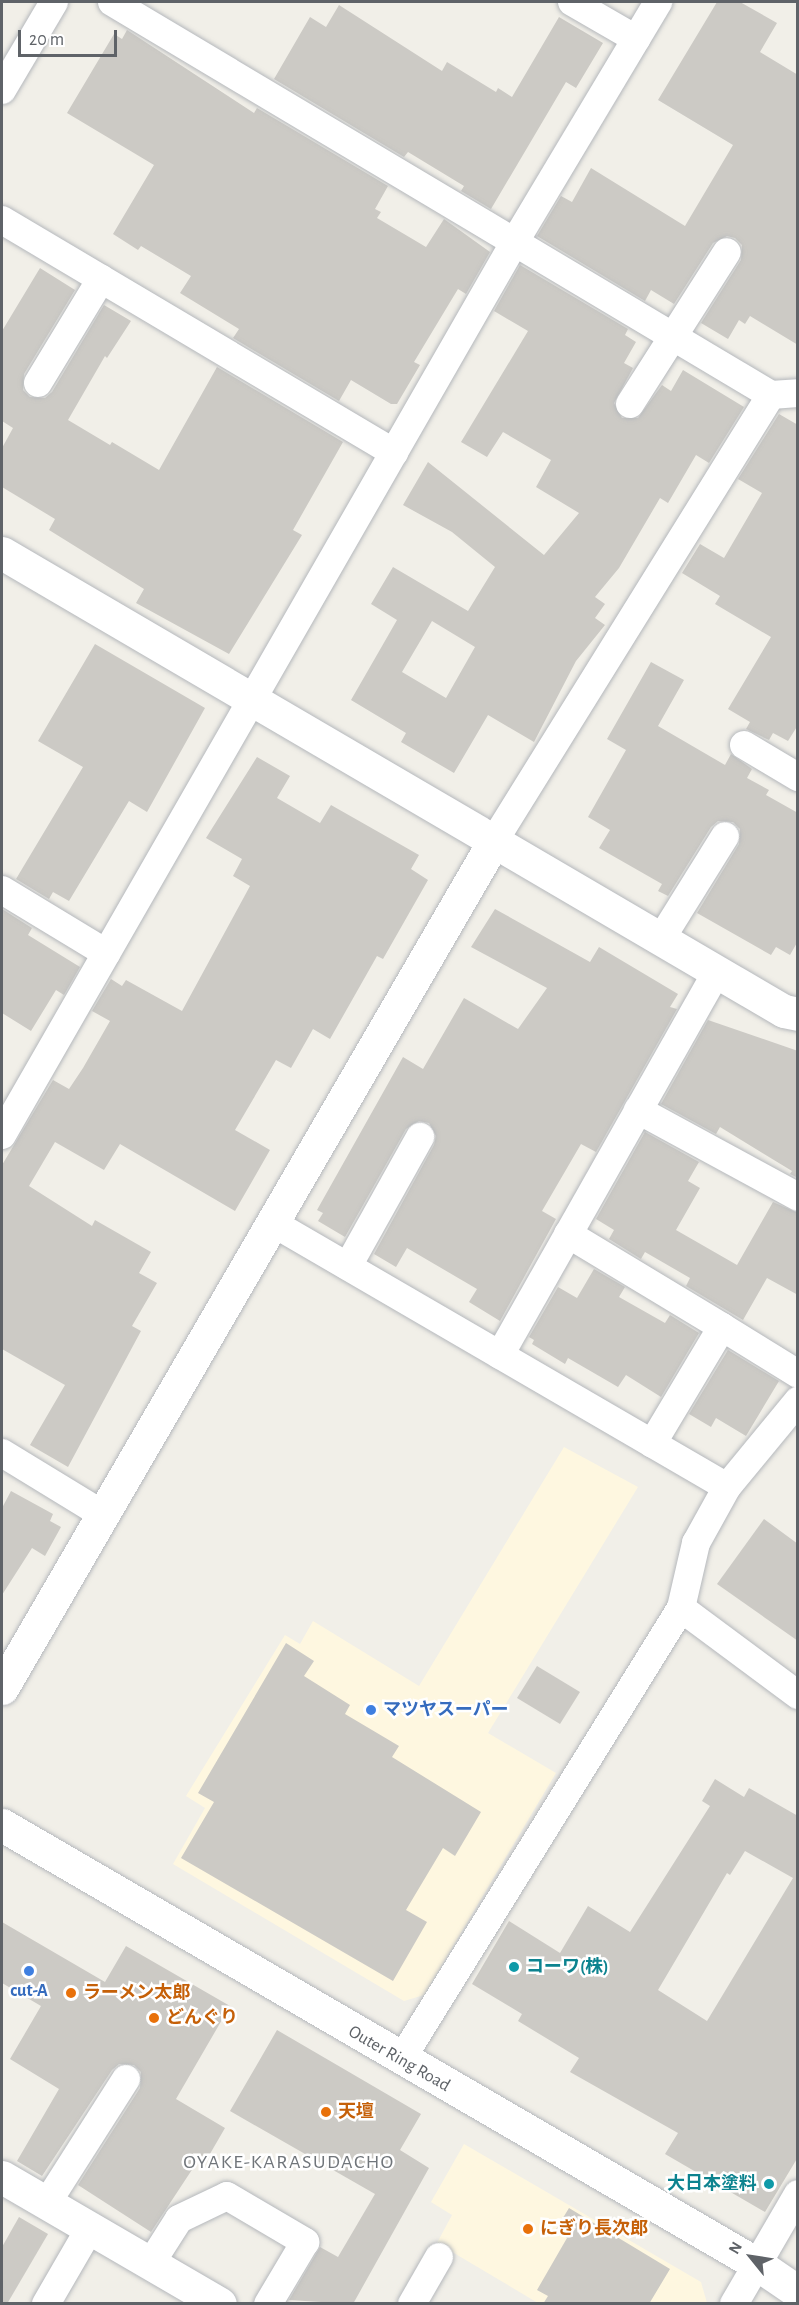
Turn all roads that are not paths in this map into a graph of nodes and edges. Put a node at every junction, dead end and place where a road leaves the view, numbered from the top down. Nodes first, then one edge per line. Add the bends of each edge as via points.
1 (54, 2) edge
2 (112, 2) edge
3 (572, 2) edge
4 (658, 2) edge
5 (636, 39) junction
6 (2, 90) edge
7 (2, 220) edge
8 (514, 243) junction
9 (727, 252) dead end
10 (101, 279) junction
11 (673, 337) junction
12 (38, 383) dead end
13 (784, 394) edge
14 (630, 404) dead end
15 (394, 453) junction
16 (2, 553) edge
17 (252, 699) junction
18 (744, 746) dead end
19 (798, 777) edge
20 (725, 836) dead end
21 (494, 841) junction
22 (2, 890) edge
23 (661, 939) junction
24 (106, 953) junction
25 (717, 971) junction
26 (798, 1014) edge
27 (638, 1110) junction
28 (2, 1135) edge
29 (420, 1137) dead end
30 (798, 1197) edge
31 (273, 1223) junction
32 (568, 1234) junction
33 (348, 1266) junction
34 (722, 1327) junction
35 (500, 1355) junction
36 (798, 1374) edge
37 (798, 1401) edge
38 (652, 1444) junction
39 (2, 1453) edge
40 (727, 1487) junction
41 (102, 1514) junction
42 (681, 1608) junction
43 (2, 1688) edge
44 (798, 1695) edge
45 (2, 1825) edge
46 (401, 2060) junction
47 (126, 2079) dead end
48 (2, 2177) edge
49 (798, 2194) edge
50 (47, 2203) junction
51 (90, 2228) junction
52 (439, 2257) dead end
53 (151, 2263) junction
54 (757, 2264) junction
55 (798, 2292) edge
56 (46, 2304) edge
57 (220, 2304) edge
58 (268, 2304) edge
59 (412, 2304) edge
60 (734, 2304) edge

1 - 6 street
2 - 8 street
3 - 5 street
4 - 5 street
5 - 8 street
7 - 10 street
8 - 11 street
8 - 15 street
9 - 11 street
10 - 12 street
10 - 15 street
11 - 13 street
11 - 14 street
13 - 21 street
15 - 17 street
16 - 17 street
17 - 21 street
17 - 24 street
18 - 19 street
20 - 23 street
21 - 23 street
21 - 31 street
22 - 24 street
23 - 25 street
24 - 28 street
25 - 26 street via 784,1011
25 - 27 street
27 - 30 street
27 - 32 street
29 - 33 street
31 - 33 street
31 - 41 street
32 - 34 street
32 - 35 street
33 - 35 street
34 - 36 street
34 - 38 street
35 - 38 street
37 - 40 street
38 - 40 street
39 - 41 street
40 - 42 street via 696,1543
41 - 43 street
42 - 44 street
42 - 46 street
45 - 46 street, Outer Ring Road
46 - 54 street, Outer Ring Road
47 - 50 street
48 - 50 street
49 - 54 street
50 - 51 street
51 - 53 street
51 - 56 street
52 - 59 street
53 - 57 street
53 - 58 street via 179,2219 227,2196 305,2242
54 - 55 street, Outer Ring Road
54 - 60 street

